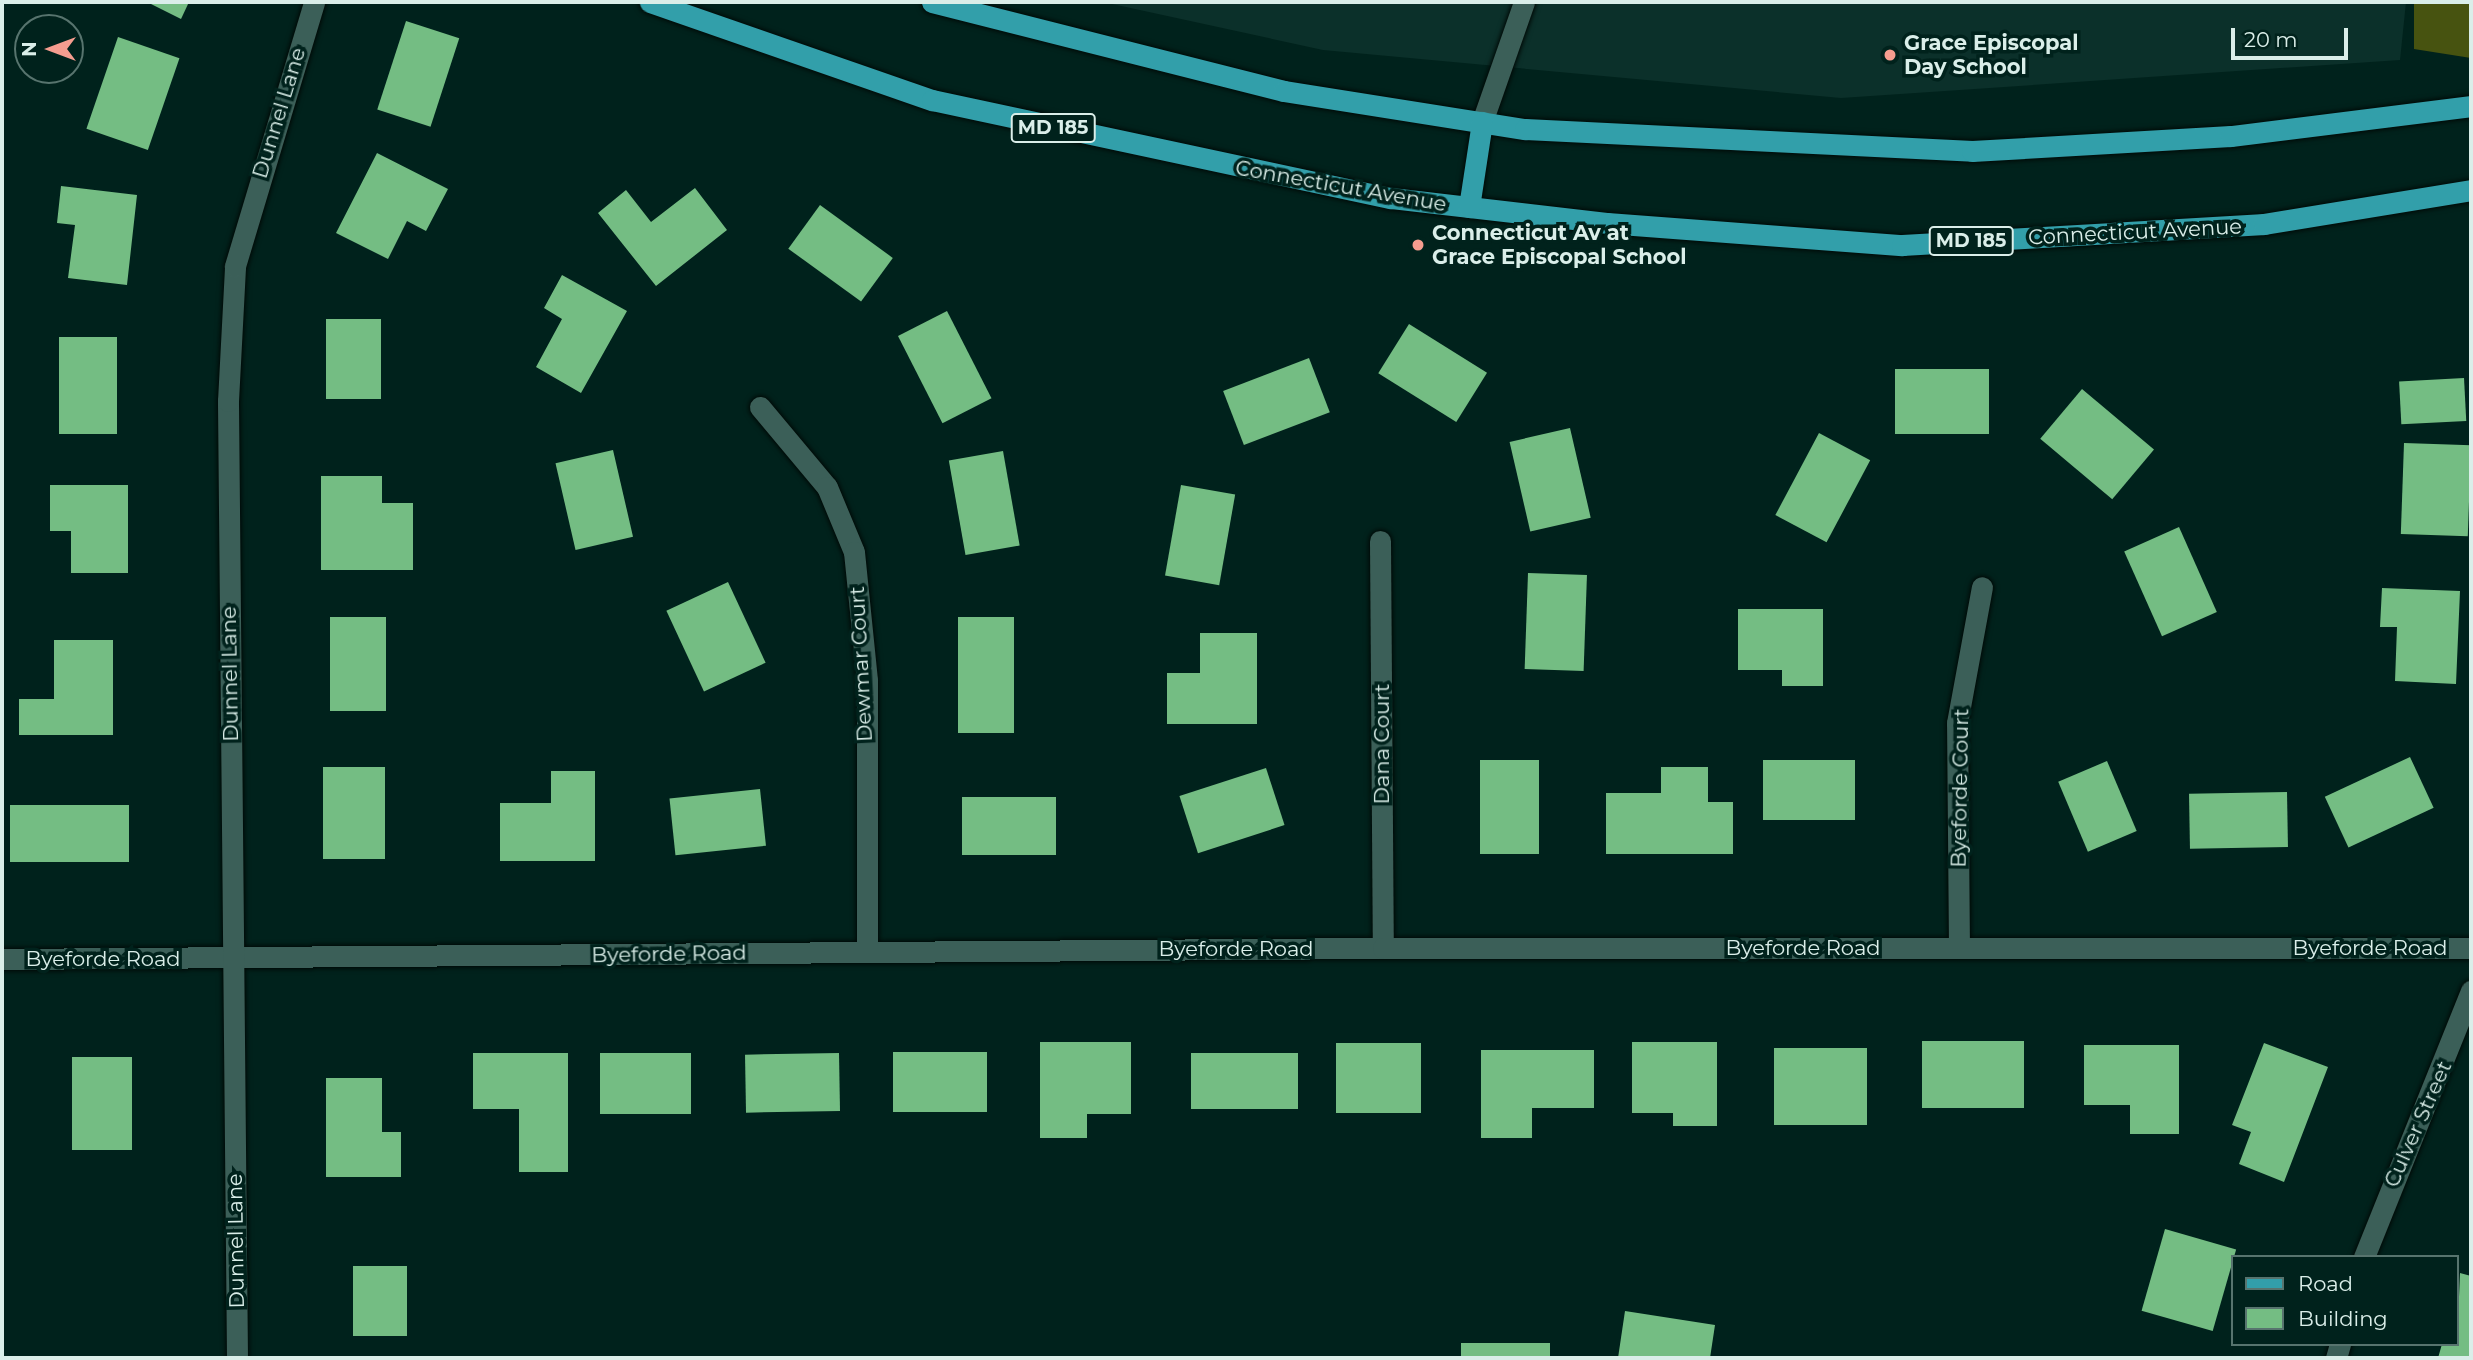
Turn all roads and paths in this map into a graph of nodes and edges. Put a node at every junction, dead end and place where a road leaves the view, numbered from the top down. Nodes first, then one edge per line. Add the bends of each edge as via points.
1 (314, 2) edge
2 (650, 2) edge
3 (932, 2) edge
4 (1524, 2) edge
5 (2471, 106) edge
6 (1482, 122) junction
7 (2471, 190) edge
8 (1469, 207) junction
9 (760, 407) dead end
10 (1380, 541) dead end
11 (1982, 587) dead end
12 (1383, 947) junction
13 (1959, 948) junction
14 (2471, 948) edge
15 (867, 952) junction
16 (2, 959) edge
17 (233, 959) junction
18 (2471, 991) edge
19 (2365, 1255) edge
20 (237, 1358) edge

1 - 17 street, Dunnel Lane via 235,266 228,401
2 - 8 main road, Connecticut Avenue / MD 185 via 932,100 1205,162
3 - 6 main road via 1284,91
4 - 6 street
5 - 6 main road via 2231,136 1972,151
6 - 8 main road
7 - 8 main road, Connecticut Avenue / MD 185 via 2264,225 1902,245
9 - 15 street, Dewmar Court via 827,487 853,552 867,680
10 - 12 street, Dana Court
11 - 13 street, Byeforde Court via 1957,723
12 - 13 street, Byeforde Road
12 - 15 street, Byeforde Road
13 - 14 street, Byeforde Road
15 - 17 street, Byeforde Road
16 - 17 street, Byeforde Road
17 - 20 street, Dunnel Lane
18 - 19 street, Culver Street

